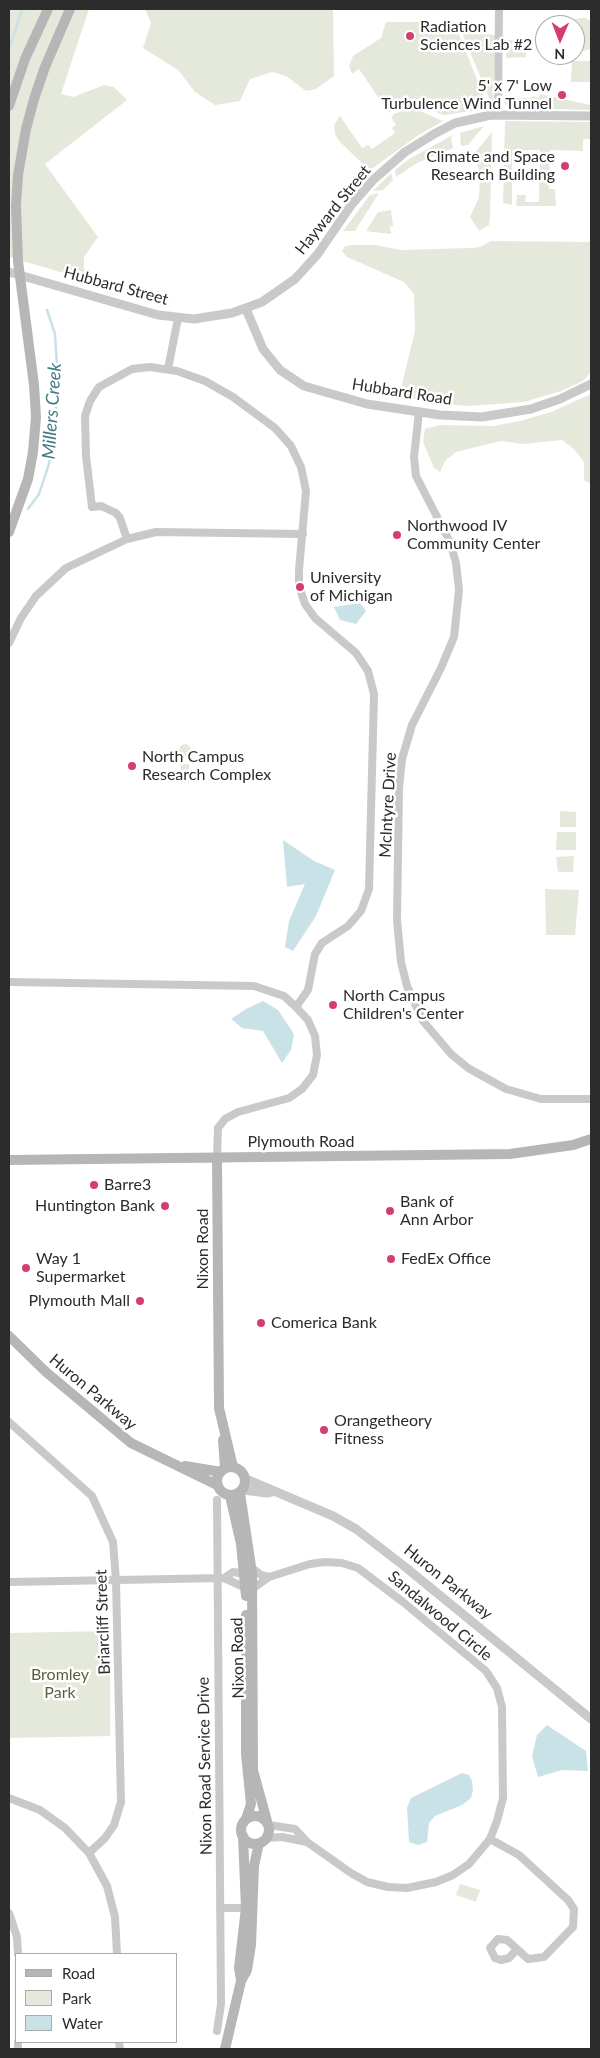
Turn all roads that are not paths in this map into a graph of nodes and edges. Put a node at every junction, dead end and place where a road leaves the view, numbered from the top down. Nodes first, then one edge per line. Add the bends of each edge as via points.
1 (48, 9) edge
2 (70, 9) edge
3 (499, 9) edge
4 (9, 106) edge
5 (498, 114) junction
6 (591, 116) edge
7 (9, 272) edge
8 (19, 275) junction
9 (246, 309) junction
10 (178, 318) junction
11 (168, 368) junction
12 (591, 384) edge
13 (419, 412) junction
14 (9, 532) edge
15 (303, 534) junction
16 (127, 539) junction
17 (9, 644) edge
18 (9, 982) edge
19 (296, 1007) junction
20 (591, 1099) edge
21 (591, 1139) edge
22 (217, 1158) junction
23 (9, 1160) edge
24 (9, 1336) edge
25 (9, 1422) edge
26 (165, 1461) junction
27 (226, 1469) junction
28 (246, 1479) junction
29 (217, 1485) junction
30 (272, 1492) junction
31 (238, 1493) junction
32 (217, 1500) dead end
33 (248, 1571) junction
34 (269, 1577) junction
35 (221, 1578) junction
36 (116, 1581) junction
37 (9, 1582) edge
38 (250, 1592) junction
39 (591, 1719) edge
40 (9, 1798) edge
41 (246, 1819) junction
42 (268, 1823) junction
43 (243, 1836) junction
44 (490, 1839) junction
45 (263, 1841) junction
46 (307, 1842) junction
47 (89, 1853) junction
48 (220, 1908) junction
49 (246, 1908) junction
50 (9, 1913) edge
51 (517, 1949) dead end
52 (18, 1953) edge
53 (117, 1953) edge
54 (241, 1981) junction
55 (217, 2031) dead end
56 (225, 2049) edge

1 - 4 main road via 25,59
2 - 8 main road via 42,73 23,144 16,206
3 - 5 street
5 - 6 street, Hayward Street
5 - 9 street, Hayward Street via 455,123 405,152 352,204 307,267 280,291
7 - 8 street, Hubbard Street
8 - 10 street, Hubbard Street via 124,307
8 - 14 main road via 36,418 28,479
9 - 10 street, Hubbard Street via 194,319
9 - 13 street, Hubbard Road via 263,349 294,381 332,396
10 - 11 street
11 - 15 street via 205,381 233,397 275,428 291,446 301,467 306,491
11 - 16 street via 132,369 114,377 100,387 85,416 92,507 102,506 116,513
12 - 13 street, Hubbard Road via 546,404 516,412 471,417
13 - 20 street, McIntyre Drive via 414,457 416,476 450,542 459,590 454,637 412,724 402,759 397,920 407,986 423,1021 446,1049 468,1068 499,1087 541,1099
15 - 16 street via 156,532
15 - 19 street via 299,586 304,604 315,618 356,653 368,672 374,694 369,889 361,911 348,926 322,943 315,954 308,990
16 - 17 street via 66,568 36,596
18 - 19 street via 254,986 284,996
19 - 22 street via 316,1036 313,1075 289,1098 238,1112 225,1119 218,1128
21 - 22 main road, Plymouth Road via 510,1154
22 - 23 main road, Plymouth Road
22 - 27 main road, Nixon Road via 219,1408
24 - 26 main road, Huron Parkway via 124,1438
25 - 36 street, Briarcliff Street via 92,1496 113,1542
26 - 27 main road, Huron Parkway
26 - 29 main road, Huron Parkway
27 - 28 main road via 242,1471
27 - 29 main road
28 - 30 street, Huron Parkway
28 - 31 main road
29 - 31 main road via 222,1492
30 - 31 street, Huron Parkway
30 - 39 street, Huron Parkway via 333,1516 371,1540
31 - 33 main road, Nixon Road
32 - 35 street, Nixon Road Service Drive
33 - 34 street
33 - 35 street via 233,1572
33 - 38 main road, Nixon Road
34 - 38 street, Sandalwood Circle
34 - 44 street, Sandalwood Circle via 325,1562 358,1568 486,1672 497,1688 502,1707 502,1798
35 - 36 street
35 - 38 street
35 - 48 street, Nixon Road Service Drive
36 - 37 street
36 - 47 street, Briarcliff Street via 121,1802 114,1825
38 - 41 main road, Nixon Road via 246,1754 251,1804
38 - 42 main road, Nixon Road via 254,1770
40 - 47 street via 40,1810 65,1828
41 - 42 main road via 255,1816
41 - 43 main road via 241,1827
42 - 45 main road
42 - 46 street, Sandalwood Circle via 295,1829
43 - 45 main road via 250,1843
43 - 49 main road
44 - 46 street, Sandalwood Circle via 469,1864 453,1875 407,1888 367,1882
44 - 51 street via 519,1855 574,1909 573,1927 544,1957 528,1960
45 - 46 street, Sandalwood Circle via 282,1837
45 - 54 main road via 254,1866 251,1945 247,1970
47 - 53 street via 106,1886 115,1917
48 - 49 street
48 - 55 street, Nixon Road Service Drive via 221,2004
49 - 54 main road via 239,1968
50 - 52 street via 17,1937
54 - 56 main road

